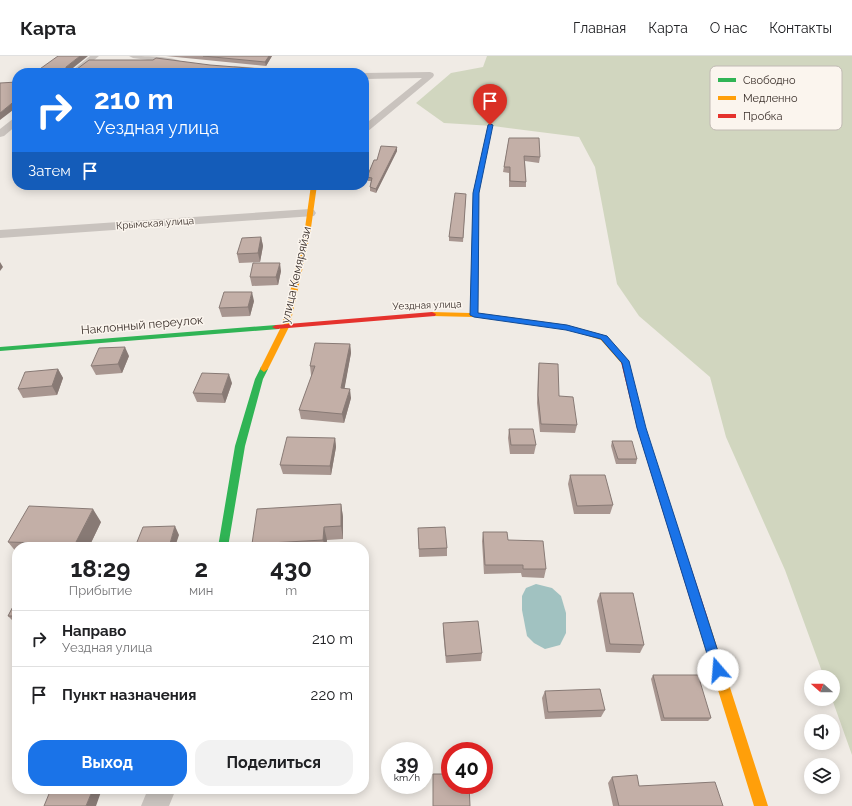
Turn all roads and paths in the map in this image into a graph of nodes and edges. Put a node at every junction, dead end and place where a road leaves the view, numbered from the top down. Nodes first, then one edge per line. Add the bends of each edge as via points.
1 (95, 56) edge
2 (133, 56) edge
3 (267, 61) edge
4 (229, 67) edge
5 (79, 68) edge
6 (181, 68) edge
7 (239, 68) edge
8 (262, 68) edge
9 (369, 76) edge
10 (12, 124) edge
11 (490, 125) dead end
12 (369, 126) edge
13 (0, 134) edge
14 (313, 190) edge
15 (310, 213) junction
16 (0, 234) edge
17 (474, 315) junction
18 (286, 325) junction
19 (0, 349) edge
20 (224, 542) edge
21 (160, 794) edge
22 (155, 806) edge
23 (761, 806) edge

1 - 5 street
2 - 6 street via 184,63
3 - 8 street
4 - 7 street
9 - 12 street via 430,75
10 - 13 street
11 - 17 street, Уездная улица via 476,193
14 - 15 street, улица Кемяряйзи
15 - 16 street, Крымская улица
15 - 18 street, улица Кемяряйзи
17 - 18 street, Уездная улица via 430,314
17 - 23 street via 567,327 604,338 626,363 644,435
18 - 19 street, Наклонный переулок
18 - 20 street, улица Кемяряйзи via 259,379 240,446
21 - 22 street

